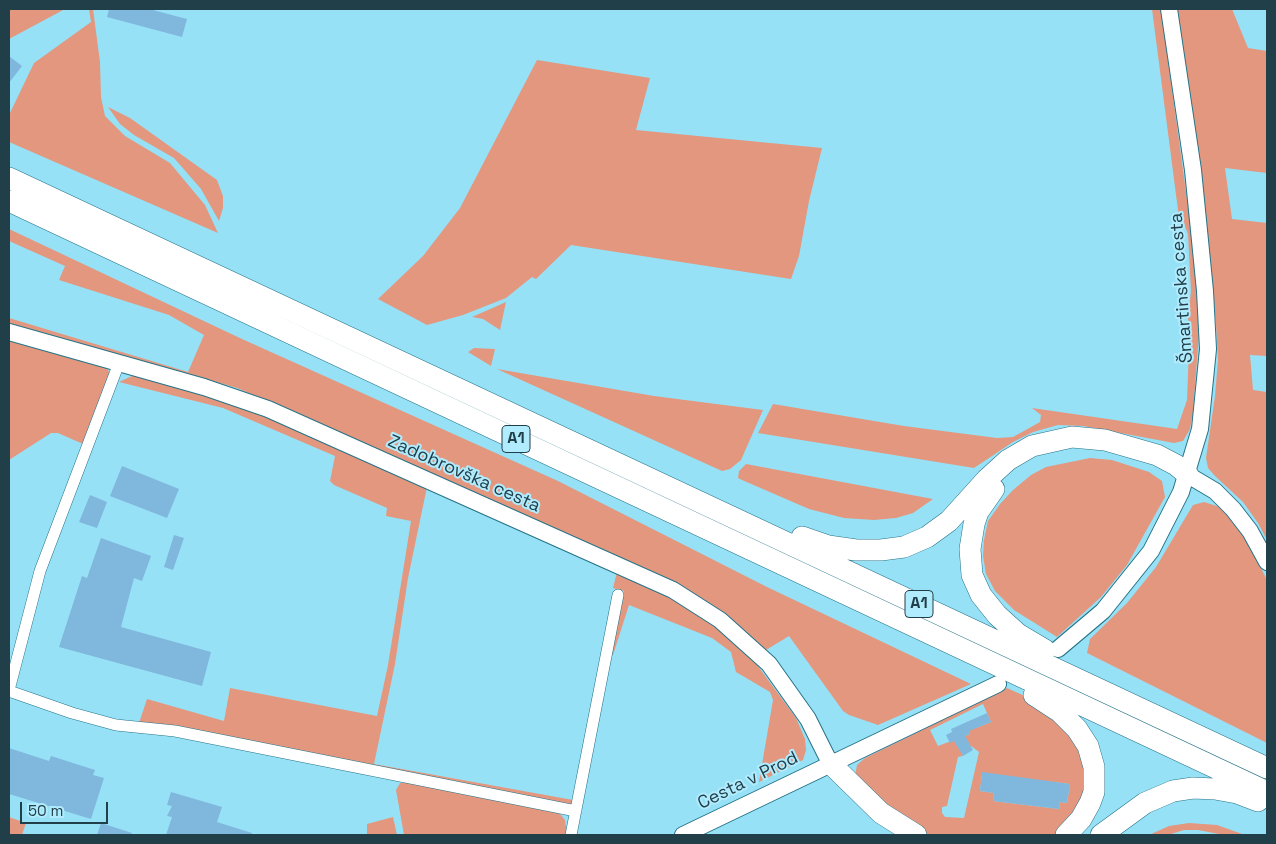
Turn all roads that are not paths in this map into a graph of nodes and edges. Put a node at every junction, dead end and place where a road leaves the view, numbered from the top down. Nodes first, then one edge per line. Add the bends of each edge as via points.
1 (1169, 9) edge
2 (9, 178) edge
3 (9, 201) edge
4 (9, 332) edge
5 (119, 363) junction
6 (1188, 475) junction
7 (724, 513) junction
8 (1267, 562) edge
9 (618, 595) dead end
10 (1058, 649) dead end
11 (984, 659) junction
12 (998, 684) dead end
13 (9, 691) edge
14 (1113, 695) junction
15 (830, 763) junction
16 (1267, 768) edge
17 (1267, 792) edge
18 (1267, 805) edge
19 (576, 811) junction
20 (572, 835) edge
21 (683, 835) edge
22 (892, 835) edge
23 (916, 835) edge
24 (1066, 835) edge
25 (1100, 835) edge

1 - 6 main road, Šmartinska cesta via 1193,170 1207,321 1204,407
2 - 7 highway, A1
3 - 11 highway, A1
4 - 5 main road, Zadobrovška cesta
5 - 13 street via 40,571
5 - 15 main road, Zadobrovška cesta via 268,408 673,590 720,620 769,664 808,719
6 - 7 highway via 1166,459 1122,444 1072,437 1048,441 1020,452 1003,464 939,529 904,546 881,550 828,546 764,520
6 - 8 main road via 1215,491 1233,508
6 - 10 main road, Šmartinska cesta via 1162,532 1138,569 1103,611
6 - 14 highway via 1102,452 1070,449 1050,452 1024,463 1004,478 985,500 974,524 970,562 976,585 989,606 1018,634 1099,680
7 - 14 highway, A1
9 - 19 street
11 - 17 highway, A1
11 - 24 highway via 1007,680 1060,712 1078,729 1088,746 1094,767 1094,792 1081,819
12 - 15 main road, Cesta v Prod
13 - 19 street via 116,725 175,732
14 - 16 highway, A1
15 - 21 main road, Cesta v Prod
15 - 22 highway via 856,807
15 - 23 highway via 881,813
18 - 25 highway via 1226,790 1184,789 1155,797
19 - 20 street

